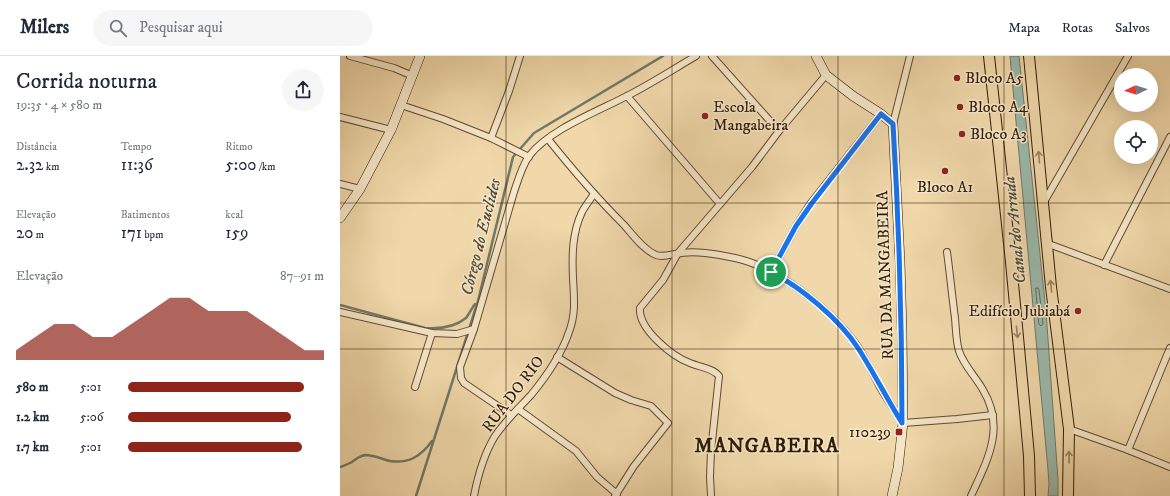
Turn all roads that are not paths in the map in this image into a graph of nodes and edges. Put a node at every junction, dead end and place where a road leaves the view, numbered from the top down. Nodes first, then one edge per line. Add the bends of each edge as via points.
1 (350, 56) edge
2 (420, 56) edge
3 (520, 56) edge
4 (696, 56) edge
5 (712, 56) edge
6 (816, 56) edge
7 (910, 56) edge
8 (989, 56) edge
9 (1029, 56) edge
10 (1128, 56) edge
11 (826, 75) junction
12 (412, 76) junction
13 (626, 96) junction
14 (401, 105) junction
15 (881, 114) junction
16 (340, 118) edge
17 (893, 124) junction
18 (392, 130) junction
19 (779, 131) junction
20 (491, 138) junction
21 (1170, 138) edge
22 (548, 139) junction
23 (526, 155) junction
24 (340, 184) edge
25 (360, 189) junction
26 (594, 194) junction
27 (720, 204) junction
28 (1043, 204) junction
29 (340, 218) edge
30 (1046, 243) junction
31 (947, 252) dead end
32 (678, 253) junction
33 (1104, 265) junction
34 (771, 272) junction
35 (1170, 289) edge
36 (340, 312) edge
37 (471, 331) junction
38 (432, 333) junction
39 (1170, 348) edge
40 (557, 357) junction
41 (415, 387) dead end
42 (518, 409) junction
43 (511, 415) junction
44 (993, 415) junction
45 (902, 423) junction
46 (1069, 429) junction
47 (1128, 450) junction
48 (1170, 467) edge
49 (616, 495) edge
50 (474, 496) edge
51 (711, 496) edge
52 (892, 496) edge
53 (971, 496) edge
54 (1030, 496) edge
55 (1068, 496) edge

1 - 12 street via 394,68
2 - 12 street
3 - 20 street
4 - 13 street
5 - 19 street
6 - 11 street
7 - 17 street
8 -> 54 main road via 1025,407
28 -> 9 main road
10 - 28 street
11 - 15 street via 852,96
11 - 19 street
12 - 14 street
13 - 22 street
13 - 27 street
14 - 18 street
14 - 20 street
15 - 17 street
15 - 34 street via 796,226
16 - 18 street
17 - 45 street, RUA DA MANGABEIRA via 900,270
18 - 25 street
19 - 27 street
20 - 23 street
21 - 33 street
22 - 23 street
22 - 26 street
23 - 37 street via 481,306
24 - 25 street
25 - 29 street
26 - 32 street via 657,256
26 - 40 street, RUA DO RIO via 582,212 577,227 573,250 574,315 569,333
27 - 32 street
28 - 30 main road
30 - 33 street
46 -> 30 main road
31 - 44 street via 959,351 983,390
32 - 34 street via 725,255 745,260
32 - 51 street via 664,280 642,304 640,311 643,322 651,334 676,356 714,371 719,376 711,450
33 - 35 street
34 - 45 street via 805,293 847,334
36 - 38 street
37 - 38 street via 458,334
37 - 43 street via 460,367 461,378 464,383
38 - 41 street
39 - 47 street
40 - 42 street, RUA DO RIO via 545,377
40 - 49 street via 615,393 651,406 668,423 634,466
42 - 43 street, RUA DO RIO
42 - 49 street via 580,454 597,477
43 - 50 street, RUA DO RIO via 487,452
44 - 45 street
44 - 53 street via 990,454
45 - 52 street, RUA DA MANGABEIRA via 898,468
46 - 47 street
55 -> 46 main road
47 - 48 street

